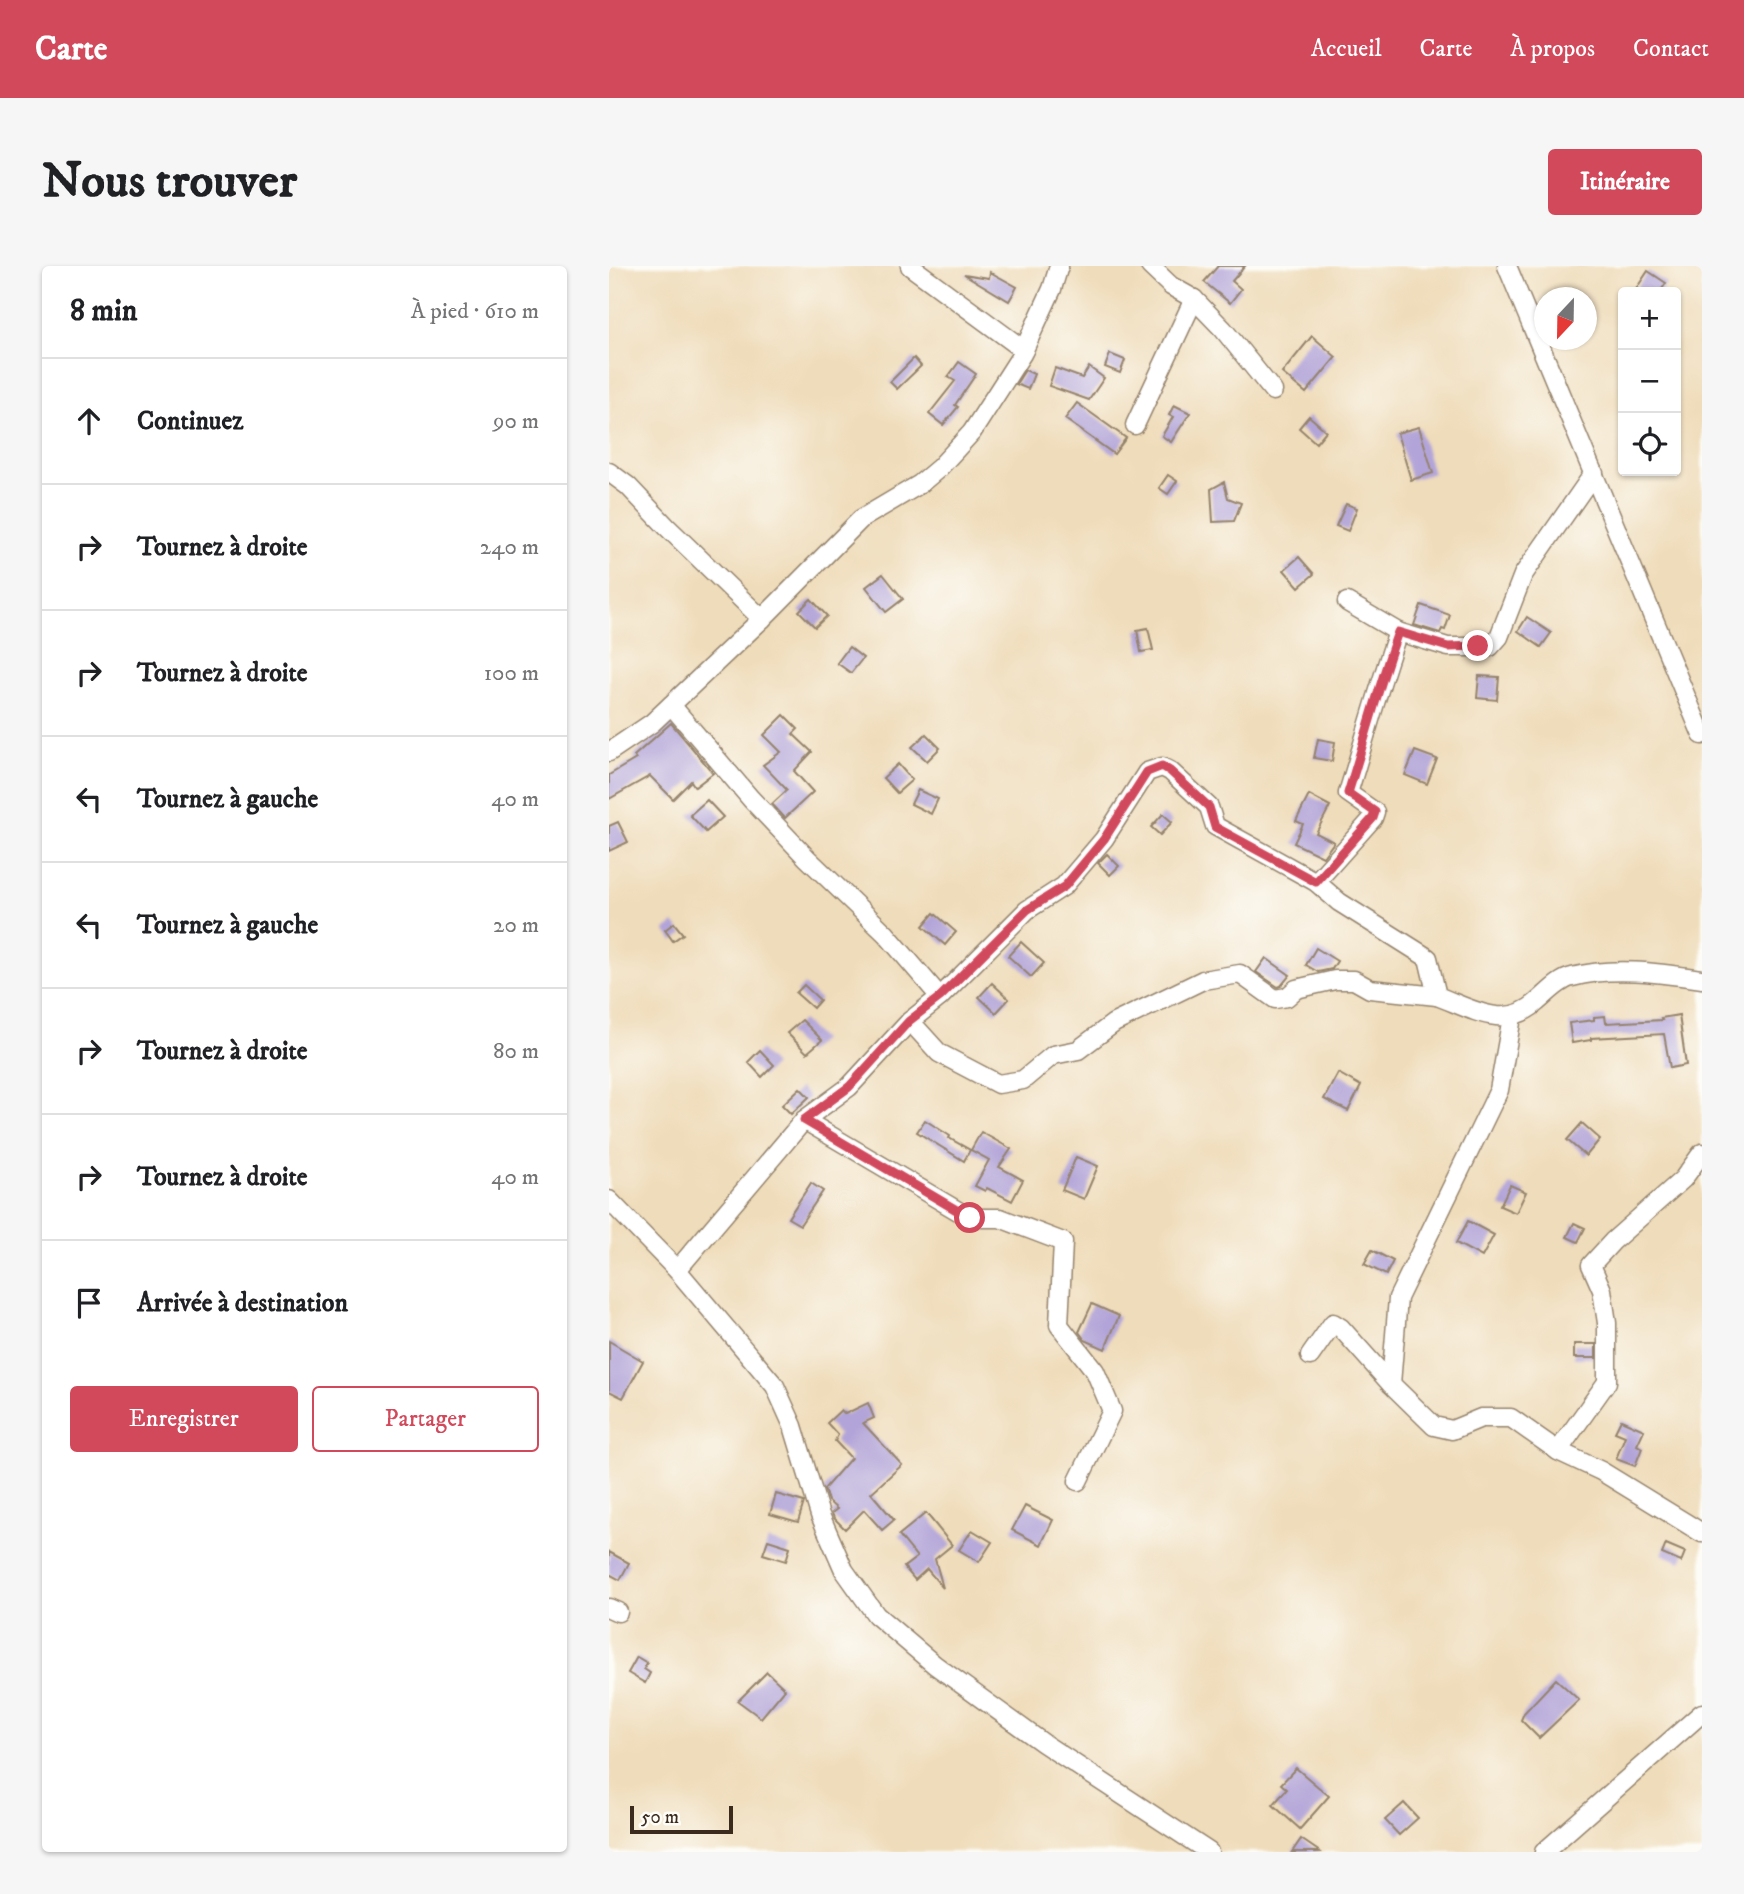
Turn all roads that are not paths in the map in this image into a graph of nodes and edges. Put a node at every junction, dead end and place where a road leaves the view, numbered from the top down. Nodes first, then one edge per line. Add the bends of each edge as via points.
1 (909, 266) edge
2 (1059, 266) edge
3 (1150, 266) edge
4 (1507, 266) edge
5 (1194, 299) junction
6 (1024, 350) junction
7 (1273, 391) dead end
8 (1135, 425) dead end
9 (609, 472) edge
10 (1594, 473) junction
11 (1347, 602) dead end
12 (762, 619) junction
13 (1398, 632) junction
14 (671, 705) junction
15 (1702, 735) edge
16 (609, 752) edge
17 (1316, 882) junction
18 (1702, 979) edge
19 (1437, 996) junction
20 (940, 997) junction
21 (1513, 1017) junction
22 (909, 1021) junction
23 (804, 1120) junction
24 (1702, 1153) edge
25 (609, 1200) edge
26 (677, 1269) junction
27 (1310, 1356) dead end
28 (1391, 1384) junction
29 (1559, 1451) junction
30 (1078, 1481) dead end
31 (1702, 1533) edge
32 (1702, 1713) edge
33 (1209, 1852) edge
34 (1544, 1852) edge

1 - 6 street
2 - 6 street
3 - 5 street
4 - 10 street
5 - 7 street
5 - 8 street
6 - 12 street via 972,432 939,468 861,519
9 - 12 street
10 - 13 street via 1523,575 1499,637 1490,647 1448,647
10 - 15 street
11 - 13 street
12 - 14 street
13 - 17 street via 1348,793 1375,812
14 - 16 street
14 - 20 street via 751,799 886,934
17 - 19 street via 1339,902 1428,958
17 - 20 street via 1215,827 1209,807 1162,766 1147,772 1104,839 1065,886 1027,910
18 - 21 street via 1651,972 1573,977
19 - 21 street via 1480,1013
19 - 22 street via 1370,989 1344,980 1296,989 1275,999 1240,974 1203,980 1114,1023 1078,1050 1053,1055 1023,1080 998,1084 939,1053
20 - 22 street
21 - 28 street via 1499,1090 1398,1298
22 - 23 street via 849,1087
23 - 26 street
23 - 30 street via 970,1218 1000,1218 1063,1242 1059,1325 1095,1371 1112,1411
24 - 29 street via 1683,1179 1591,1265 1602,1290 1607,1324 1607,1382
25 - 26 street
26 - 33 street via 775,1386 844,1570 876,1615 935,1665 1043,1742
27 - 28 street via 1333,1324
28 - 29 street via 1434,1426 1452,1430 1481,1418 1511,1418
29 - 31 street via 1601,1471
32 - 34 street

